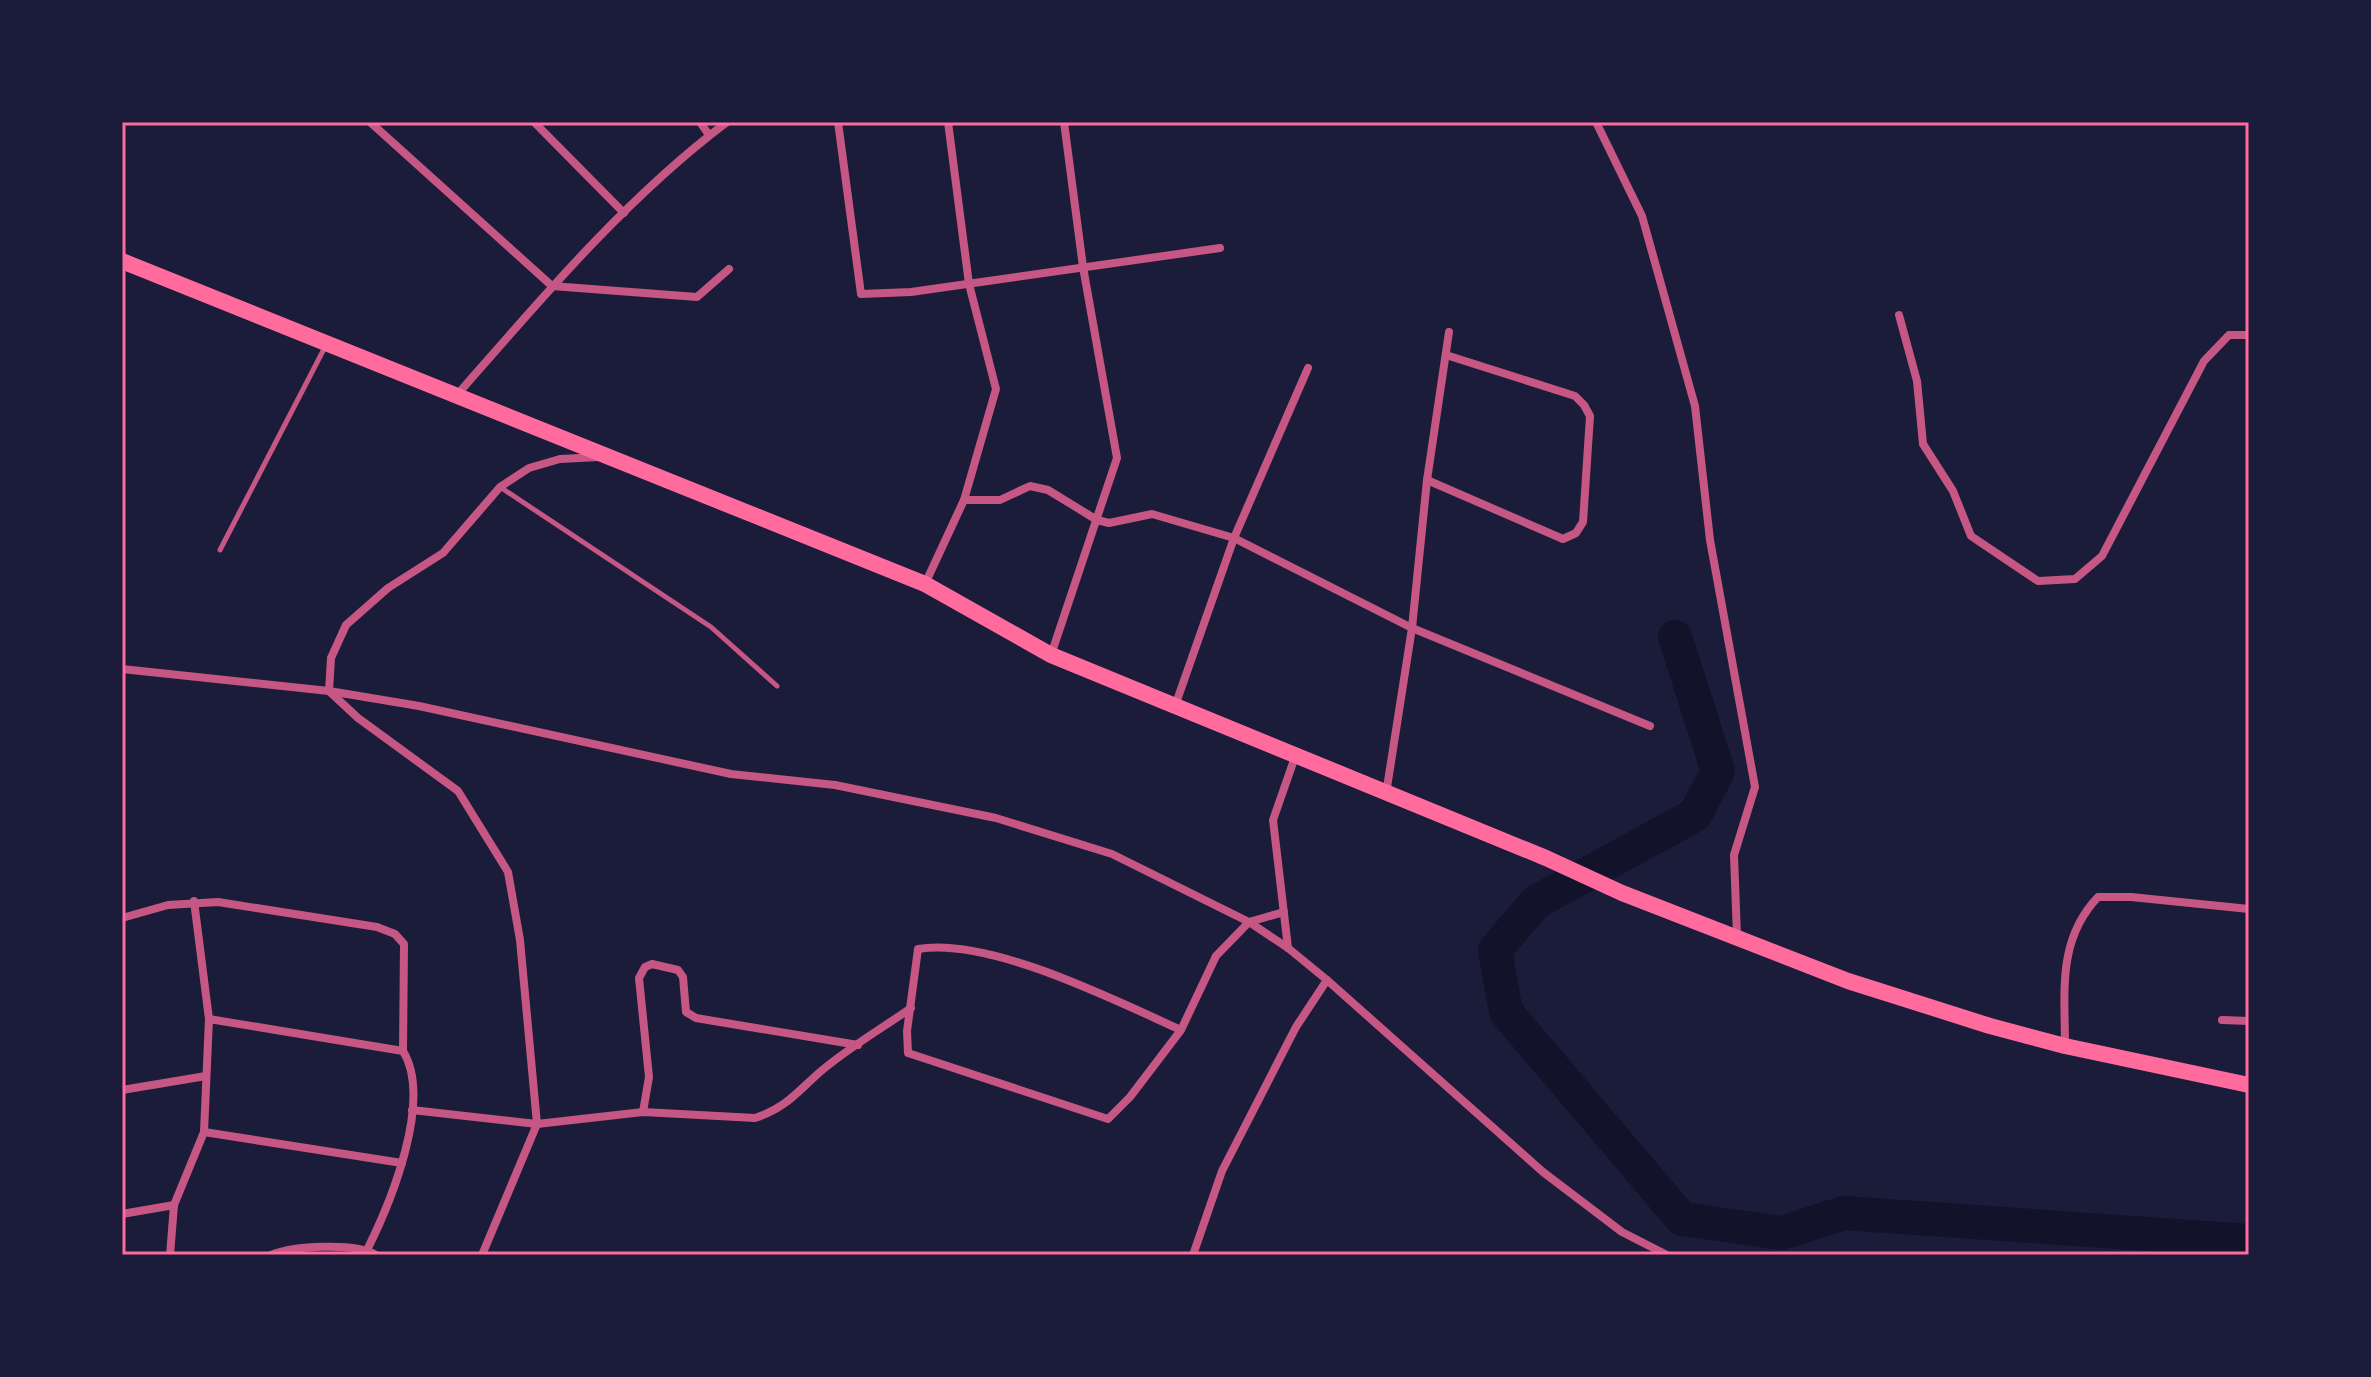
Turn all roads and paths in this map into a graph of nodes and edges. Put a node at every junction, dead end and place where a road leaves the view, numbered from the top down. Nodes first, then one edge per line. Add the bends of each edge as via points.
1 (370, 122) edge
2 (534, 122) edge
3 (700, 122) edge
4 (727, 122) edge
5 (838, 122) edge
6 (948, 122) edge
7 (1064, 122) edge
8 (1596, 122) edge
9 (709, 135) junction
10 (624, 213) junction
11 (1220, 248) dead end
12 (122, 261) edge
13 (1083, 267) junction
14 (729, 269) dead end
15 (969, 284) junction
16 (552, 286) junction
17 (1899, 315) dead end
18 (1449, 332) dead end
19 (2249, 335) edge
20 (328, 342) junction
21 (1446, 355) junction
22 (1308, 368) dead end
23 (456, 395) junction
24 (608, 456) junction
25 (1427, 480) junction
26 (500, 487) junction
27 (964, 500) junction
28 (1097, 520) junction
29 (1234, 538) junction
30 (220, 550) dead end
31 (925, 584) junction
32 (1412, 628) junction
33 (1051, 655) junction
34 (122, 669) edge
35 (777, 686) dead end
36 (329, 691) junction
37 (1175, 707) junction
38 (1650, 726) dead end
39 (1295, 757) junction
40 (1386, 794) junction
41 (194, 901) junction
42 (2249, 909) edge
43 (1284, 912) junction
44 (122, 918) edge
45 (1249, 922) junction
46 (1737, 936) junction
47 (1288, 948) junction
48 (1327, 980) junction
49 (911, 1008) junction
50 (209, 1019) junction
51 (2222, 1020) dead end
52 (2249, 1021) edge
53 (1181, 1030) junction
54 (858, 1045) junction
55 (2065, 1046) junction
56 (403, 1051) junction
57 (206, 1076) junction
58 (2249, 1085) edge
59 (122, 1090) edge
60 (412, 1110) junction
61 (643, 1112) junction
62 (537, 1124) junction
63 (204, 1132) junction
64 (402, 1163) junction
65 (174, 1205) junction
66 (122, 1214) edge
67 (372, 1252) edge
68 (170, 1255) edge
69 (271, 1255) edge
70 (482, 1255) edge
71 (1193, 1255) edge
72 (1667, 1255) edge

1 - 16 street
2 - 10 street
3 - 9 street
4 - 9 street
5 - 15 street via 861,294
6 - 15 street
7 - 13 street
8 - 46 street via 1642,216 1695,406 1710,540 1755,787 1734,855
9 - 10 street
10 - 16 street
11 - 13 street
12 - 20 main road
13 - 15 street
13 - 28 street via 1117,458
14 - 16 street via 697,297
15 - 27 street via 996,389
16 - 23 street
17 - 19 street via 1917,381 1923,444 1953,491 1971,536 2038,581 2075,579 2102,556 2204,361 2229,335
18 - 21 street
20 - 23 main road
20 - 30 lane
21 - 25 street
21 - 25 street via 1575,396 1584,405 1590,416 1583,522 1563,539
22 - 29 street
23 - 24 main road
24 - 26 street via 560,459 529,468
24 - 31 main road
25 - 32 street
26 - 35 lane via 711,627
26 - 36 street via 443,553 388,588 346,625 331,658
27 - 28 street via 1000,500 1030,486 1048,490
27 - 31 street
28 - 29 street via 1109,523 1152,514
28 - 33 street
29 - 32 street
29 - 37 street
31 - 33 main road
32 - 38 street
32 - 40 street
33 - 37 main road
34 - 36 street
36 - 45 street via 731,774 835,785 996,818 1112,854
36 - 62 street via 458,791 508,872 520,940
37 - 39 main road
39 - 40 main road
39 - 43 street via 1273,820
40 - 46 main road
41 - 44 street
41 - 50 street
41 - 56 street via 395,934 404,944
42 - 55 street via 2098,897 2083,913 2065,963
43 - 45 street
43 - 47 street
45 - 47 street
45 - 53 street via 1216,956
46 - 55 main road via 1848,981
47 - 48 street
48 - 71 street via 1296,1027 1222,1171
48 - 72 street via 1543,1172 1622,1232
49 - 53 street via 918,949 938,946 1052,974
49 - 53 street via 908,1053 1108,1119
49 - 54 street
50 - 56 street
50 - 57 street
51 - 52 street
54 - 61 street via 789,1102 755,1118
54 - 61 street via 696,1018 686,1012 678,970 652,964 639,978 649,1077
55 - 58 main road
56 - 60 street via 409,1061
57 - 59 street
57 - 63 street
60 - 62 street
60 - 64 street
61 - 62 street
62 - 70 street
63 - 64 street
63 - 65 street
64 - 67 street
65 - 66 street
65 - 68 street
67 - 69 street via 338,1247

